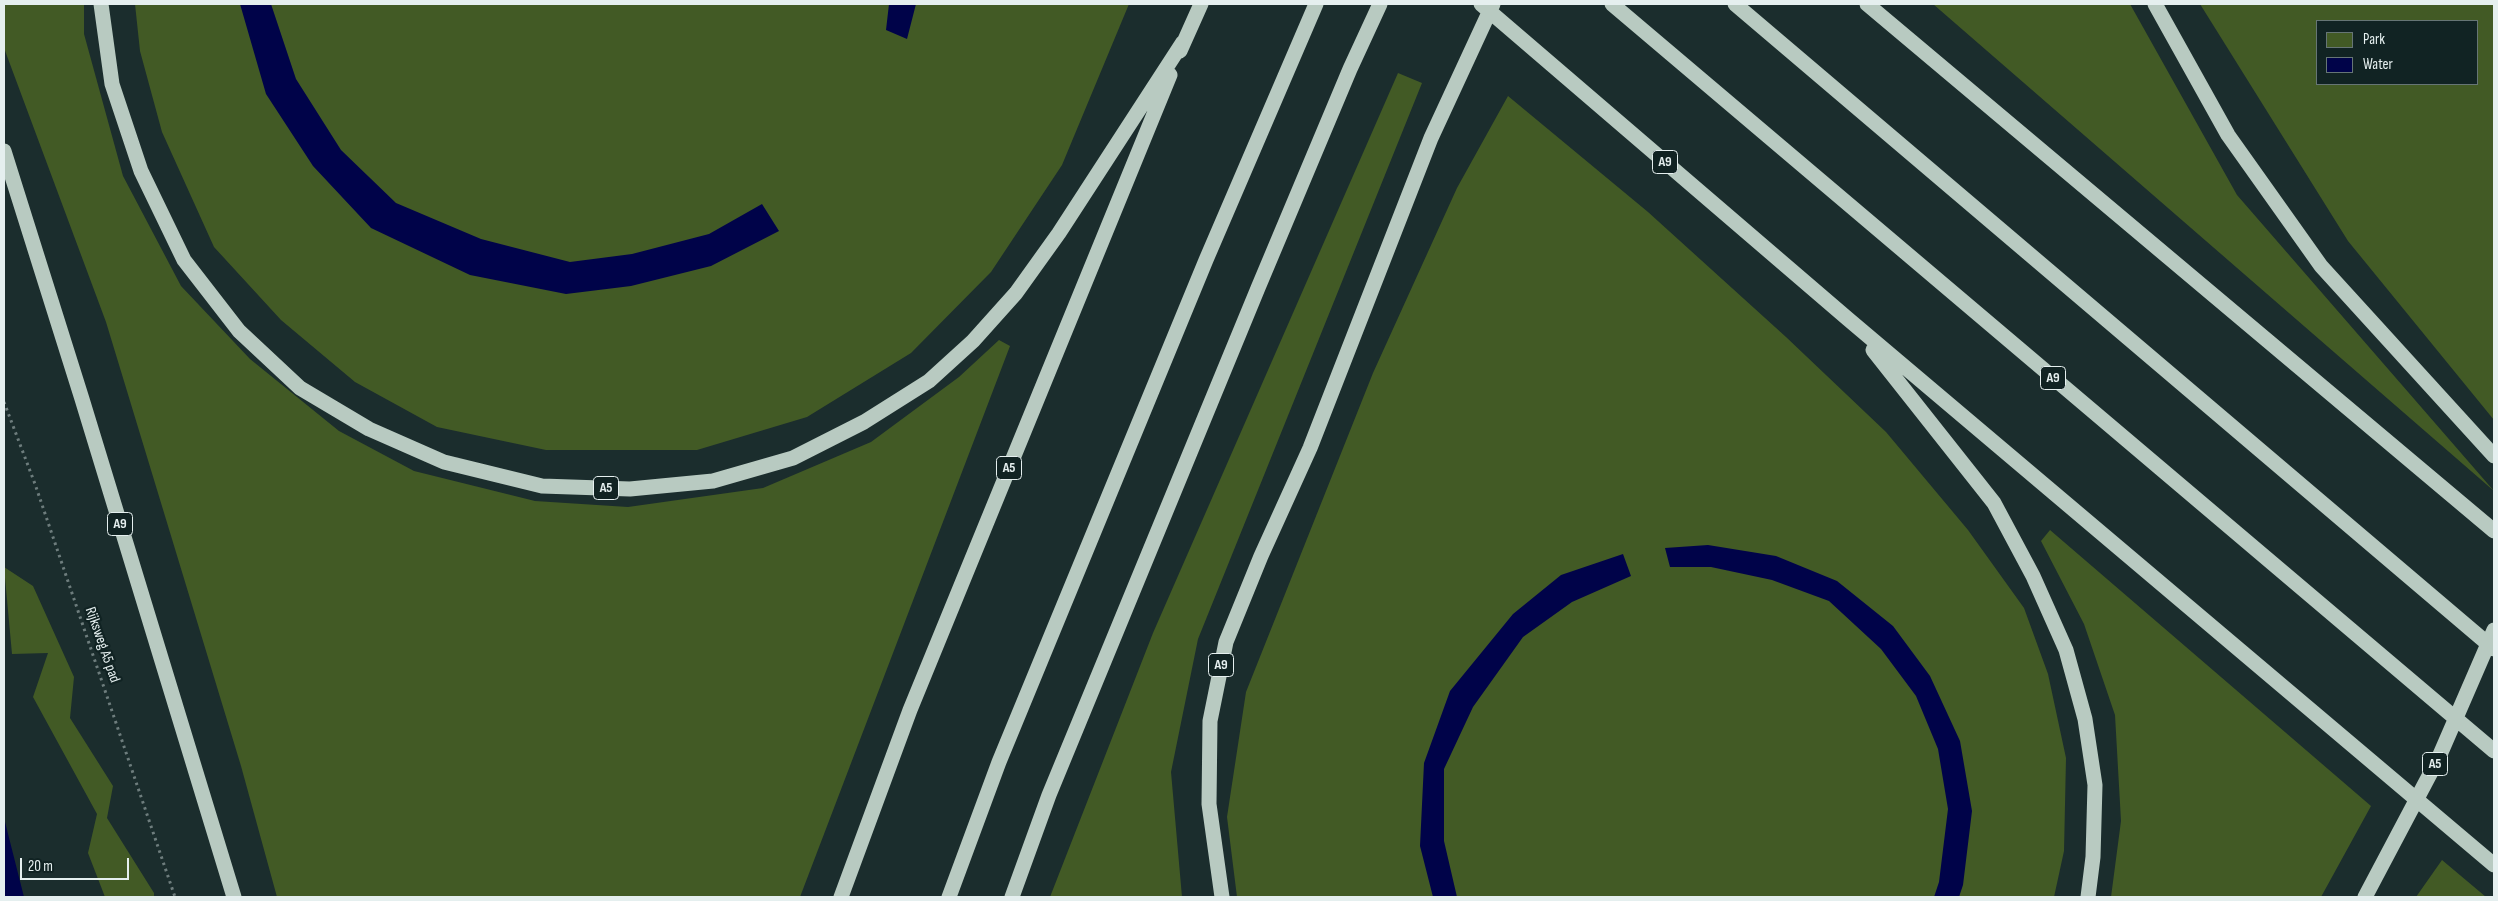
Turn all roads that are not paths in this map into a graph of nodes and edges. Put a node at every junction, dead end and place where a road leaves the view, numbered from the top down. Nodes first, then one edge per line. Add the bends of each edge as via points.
1 (101, 4) edge
2 (1201, 4) edge
3 (1316, 4) edge
4 (1380, 4) edge
5 (1481, 4) edge
6 (1493, 4) edge
7 (1612, 4) edge
8 (1735, 4) edge
9 (1867, 4) edge
10 (2155, 4) edge
11 (1183, 42) junction
12 (4, 151) edge
13 (1848, 320) junction
14 (2494, 456) edge
15 (2494, 531) edge
16 (2494, 630) edge
17 (2494, 649) edge
18 (2494, 751) edge
19 (2494, 865) edge
20 (2366, 896) edge
21 (234, 897) edge
22 (841, 897) edge
23 (949, 897) edge
24 (1012, 897) edge
25 (1222, 897) edge
26 (2088, 897) edge

1 - 11 highway, A5 via 112,84 140,171 184,260 239,331 300,388 369,429 444,462 542,486 630,489 713,481 793,458 864,422 929,381 973,341 1016,293
2 - 11 highway, A5
3 - 23 highway via 999,762
4 - 24 highway via 1350,69 1057,777
5 - 13 highway, A9
6 - 25 highway, A9 via 1431,138 1310,448 1226,642 1210,721 1209,804
7 - 18 highway, A9
8 - 17 highway
9 - 15 highway
10 - 14 highway via 2228,135 2321,266
11 - 22 highway, A5 via 910,710
12 - 21 highway, A9
13 - 19 highway, A9
13 - 26 highway, A9 via 1994,503 2033,576 2066,650 2085,719 2095,785
16 - 20 highway, A5 via 2439,757

